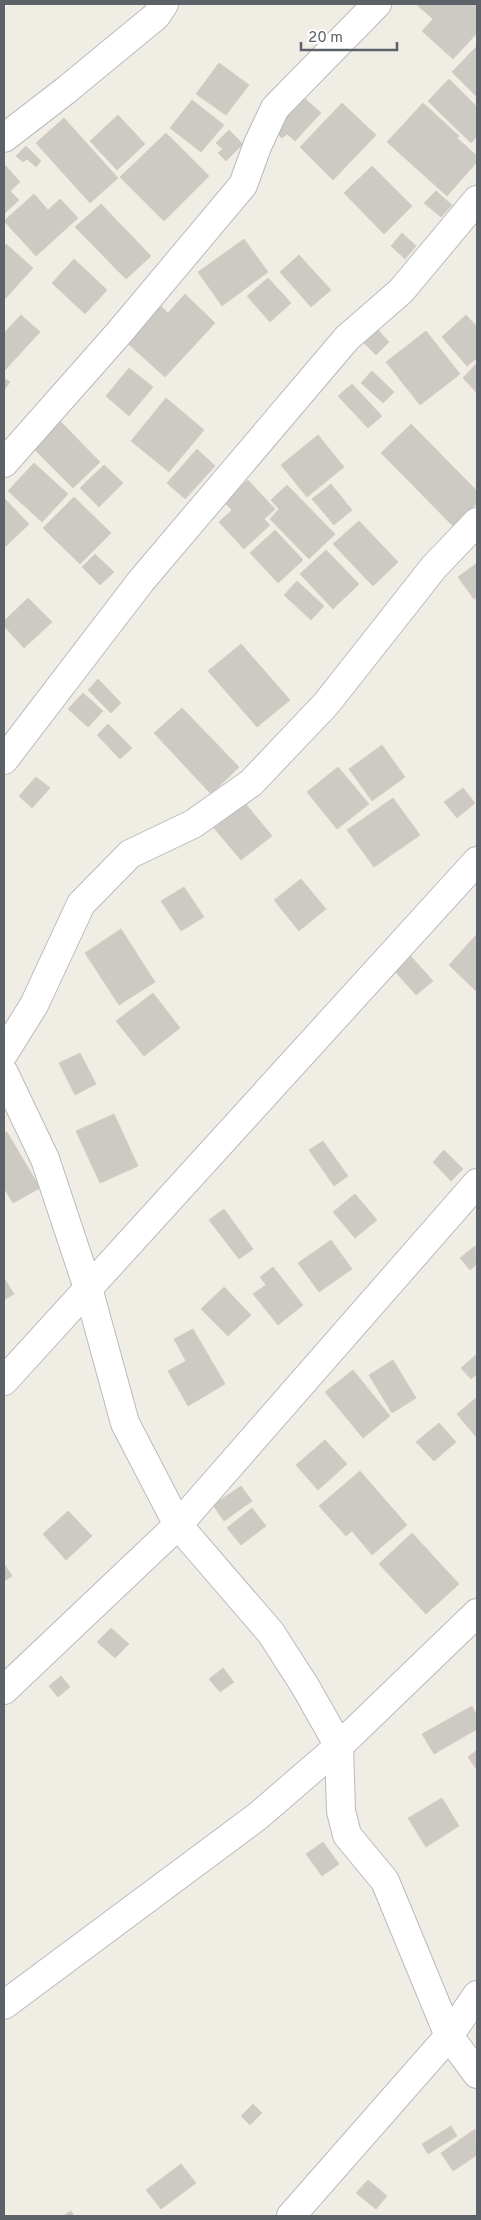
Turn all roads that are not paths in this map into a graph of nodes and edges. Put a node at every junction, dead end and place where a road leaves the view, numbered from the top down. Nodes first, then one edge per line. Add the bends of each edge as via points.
1 (164, 4) edge
2 (377, 4) edge
3 (4, 138) edge
4 (477, 200) edge
5 (4, 463) edge
6 (477, 522) edge
7 (4, 760) edge
8 (477, 861) edge
9 (4, 1053) edge
10 (4, 1073) edge
11 (12, 1114) edge
12 (477, 1183) edge
13 (88, 1288) junction
14 (4, 1381) edge
15 (178, 1525) junction
16 (477, 1613) edge
17 (4, 1690) edge
18 (339, 1746) junction
19 (477, 1995) edge
20 (4, 2005) edge
21 (449, 2036) junction
22 (477, 2074) edge
23 (291, 2216) edge

1 - 3 street via 156,16
2 - 5 street via 275,108 243,185
4 - 7 street via 401,291 347,338 141,581
6 - 9 street via 434,567 326,704 251,783 193,824 130,854 81,904 34,1005
8 - 13 street
10 - 11 street
11 - 13 street via 45,1159
12 - 15 street
13 - 14 street
13 - 15 street via 125,1423
15 - 17 street
15 - 18 street via 271,1632
16 - 18 street
18 - 20 street via 258,1816
18 - 21 street via 341,1811 347,1835 385,1881
19 - 21 street
21 - 22 street
21 - 23 street

